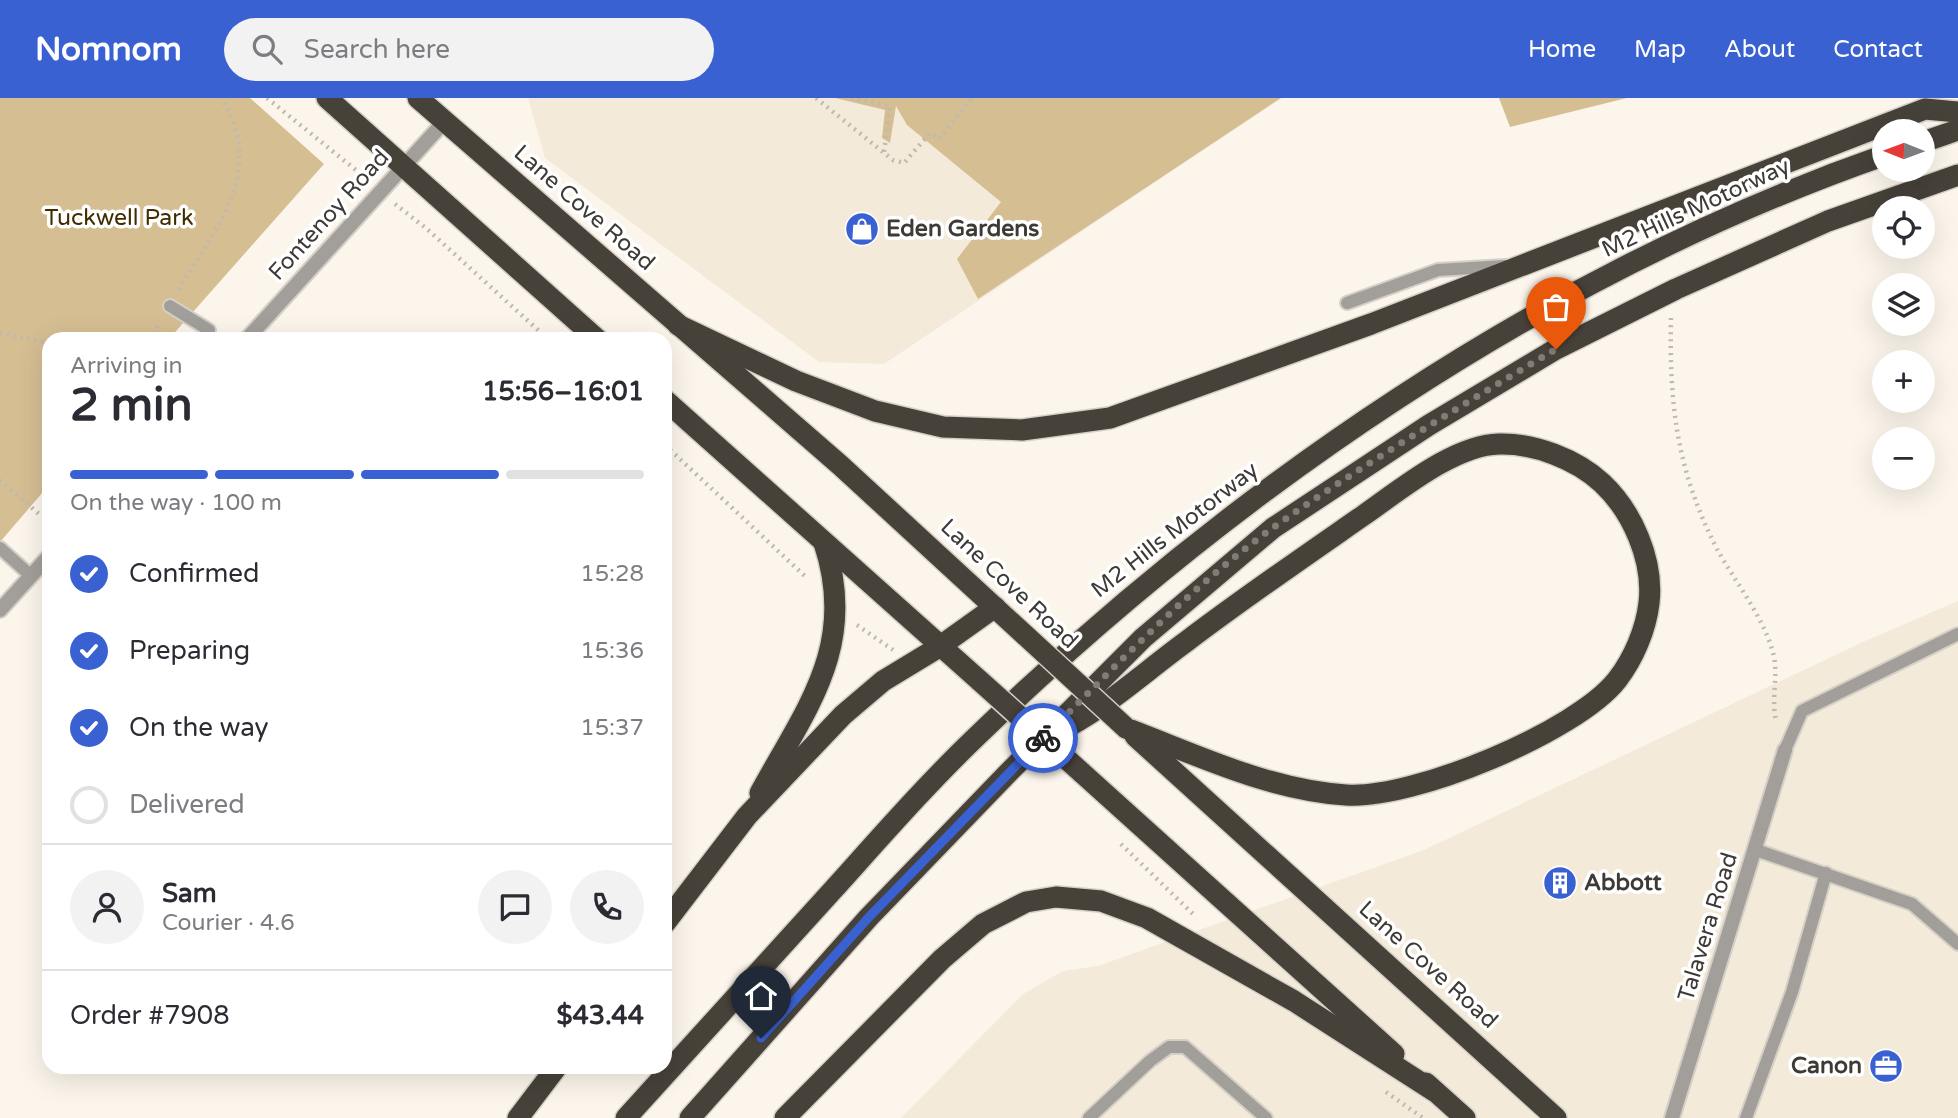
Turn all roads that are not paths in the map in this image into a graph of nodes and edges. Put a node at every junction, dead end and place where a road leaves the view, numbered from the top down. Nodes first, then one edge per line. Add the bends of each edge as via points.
1 (327, 98) edge
2 (418, 98) edge
3 (1958, 112) edge
4 (444, 122) junction
5 (1958, 130) edge
6 (1936, 138) edge
7 (1872, 159) edge
8 (404, 166) junction
9 (1958, 176) edge
10 (1522, 266) junction
11 (1347, 303) dead end
12 (170, 306) road end
13 (678, 325) junction
14 (209, 330) dead end
15 (253, 332) edge
16 (589, 332) edge
17 (672, 406) edge
18 (824, 541) junction
19 (0, 548) edge
20 (42, 564) edge
21 (31, 576) junction
22 (995, 607) junction
23 (0, 610) edge
24 (1958, 634) edge
25 (939, 647) junction
26 (1126, 728) junction
27 (1040, 741) junction
28 (1785, 750) joint
29 (747, 816) junction
30 (1756, 850) junction
31 (1826, 873) junction
32 (672, 914) edge
33 (1958, 944) edge
34 (672, 1067) edge
35 (551, 1074) edge
36 (666, 1074) edge
37 (1434, 1091) junction
38 (518, 1118) edge
39 (626, 1118) edge
40 (690, 1118) edge
41 (785, 1118) edge
42 (1089, 1118) edge
43 (1266, 1118) edge
44 (1465, 1118) edge
45 (1556, 1118) edge
46 (1672, 1118) edge
47 (1746, 1118) edge

1 - 8 highway
2 - 4 highway, Lane Cove Road
3 - 10 highway via 1925,109
4 - 8 street, Fontenoy Road
4 - 13 highway, Lane Cove Road
5 - 6 highway
7 - 34 highway, M2 Hills Motorway via 1662,248 1459,358 1233,514 1110,613 973,740
8 - 15 street, Fontenoy Road
8 - 16 highway
9 - 27 highway via 1828,220 1676,289 1545,356 1429,425 1273,528 1143,638
10 - 11 lane via 1438,270
10 - 13 highway via 1110,418 1022,430 943,427 875,411 796,381
12 - 14 lane
13 - 22 highway, Lane Cove Road
17 - 18 highway
18 - 25 highway
18 - 29 highway via 835,589 832,647 820,682
19 - 21 lane
20 - 21 street
21 - 23 street
22 - 25 highway
22 - 26 highway, Lane Cove Road, bridge
24 - 28 lane via 1802,712
25 - 29 highway via 862,698
25 - 37 highway, bridge
26 - 27 highway via 1288,788 1349,796 1433,783 1515,747 1590,706 1618,679 1640,640 1649,602 1639,539 1609,490 1594,476 1544,450 1498,444 1463,452 1412,481 1204,628 1092,716
26 - 45 highway, Lane Cove Road
27 - 40 highway via 869,917
28 - 30 street, Talavera Road
29 - 32 highway
30 - 31 lane
30 - 46 street, Talavera Road
31 - 33 lane via 1912,904
31 - 47 lane via 1792,992
35 - 38 highway
36 - 39 highway, M2 Hills Motorway
37 - 41 highway via 1294,1001 1147,918 1101,901 1056,897 1018,905 983,924 942,959
37 - 44 highway
42 - 43 lane via 1169,1047 1185,1047

